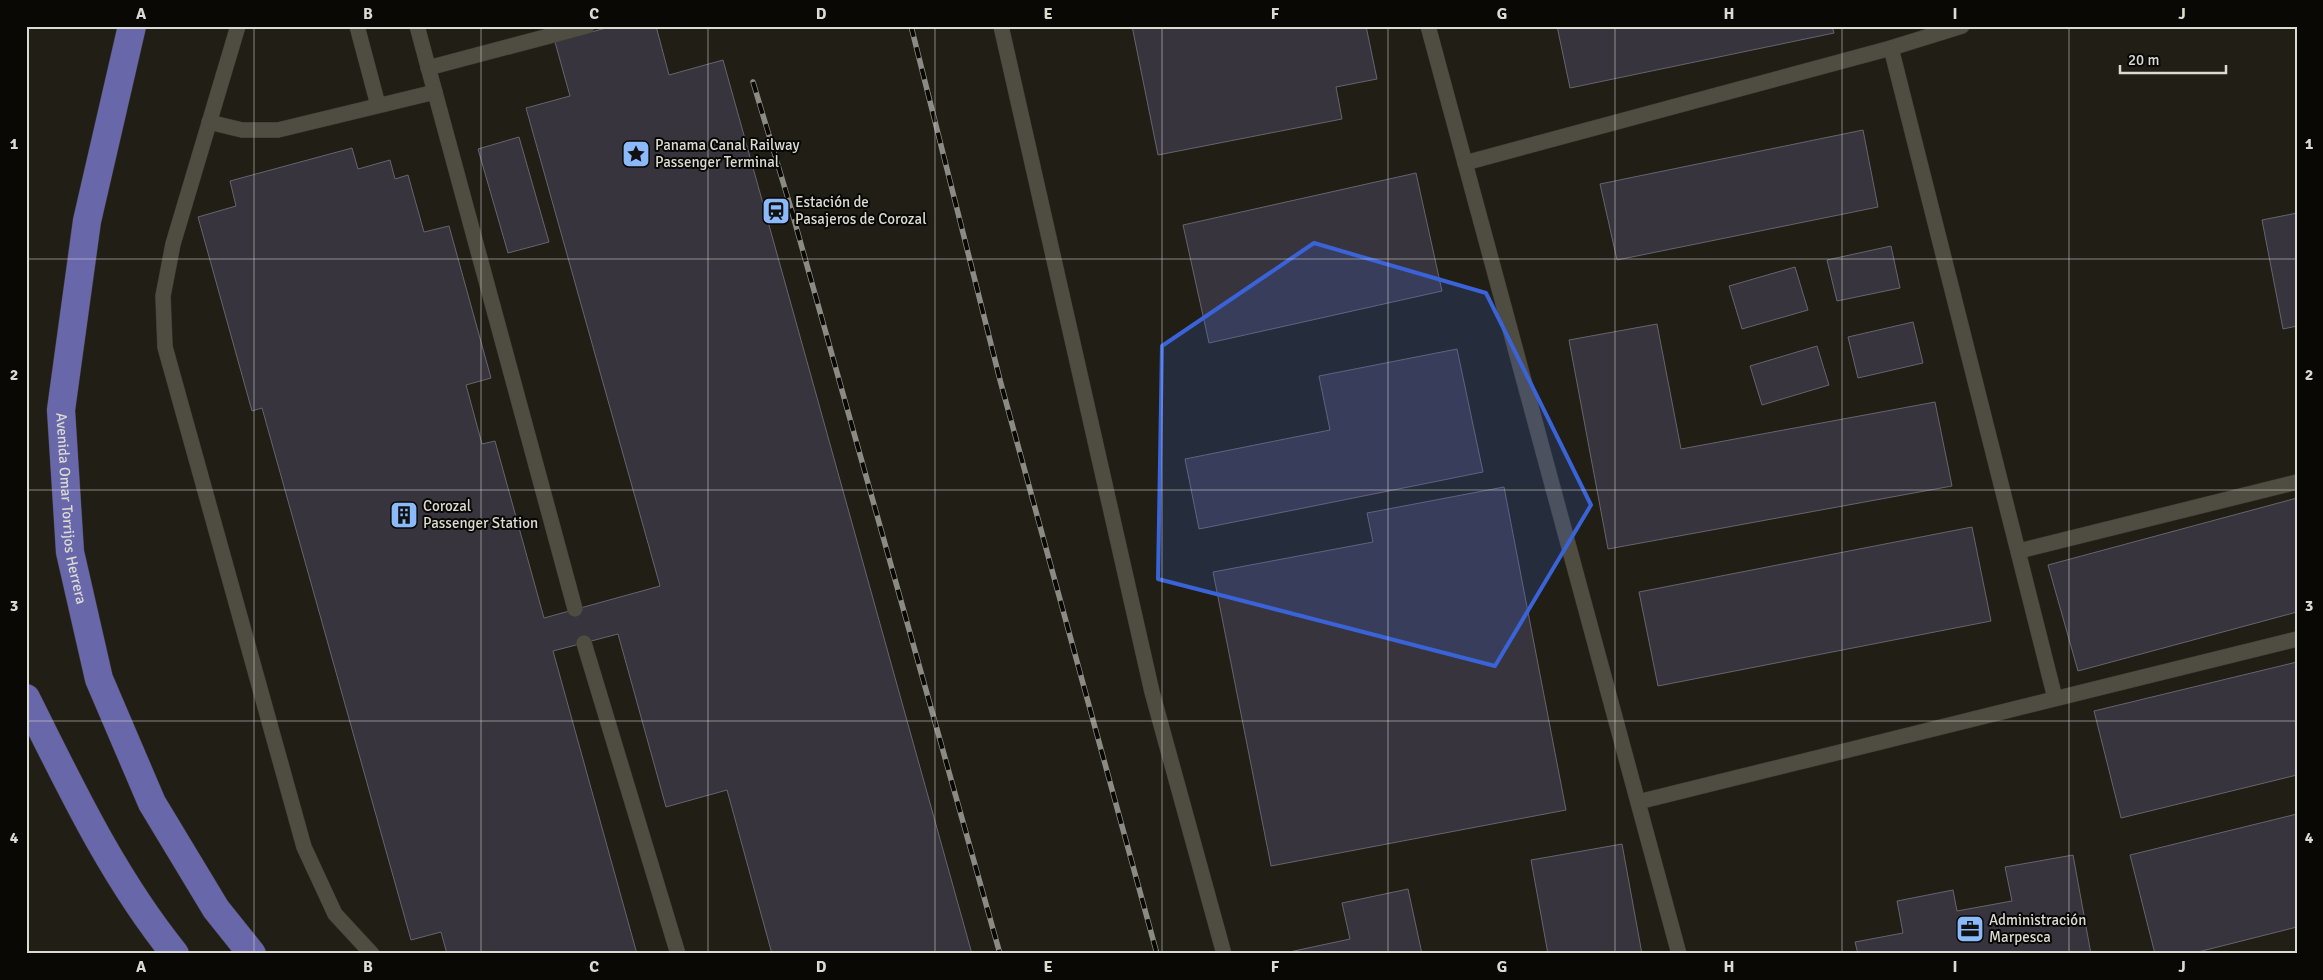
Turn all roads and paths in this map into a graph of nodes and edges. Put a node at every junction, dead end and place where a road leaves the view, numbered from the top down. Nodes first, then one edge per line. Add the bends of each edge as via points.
1 (132, 26) edge
2 (238, 26) edge
3 (357, 26) edge
4 (417, 26) edge
5 (587, 26) edge
6 (1001, 26) edge
7 (1428, 26) edge
8 (1962, 26) edge
9 (1891, 48) junction
10 (428, 68) junction
11 (435, 92) junction
12 (378, 105) junction
13 (209, 122) junction
14 (1466, 163) junction
15 (2297, 482) edge
16 (2019, 551) junction
17 (575, 609) dead end
18 (2297, 639) edge
19 (584, 643) dead end
20 (26, 698) edge
21 (2055, 698) junction
22 (1638, 802) junction
23 (175, 954) edge
24 (252, 954) edge
25 (372, 954) edge
26 (678, 954) edge
27 (1224, 954) edge
28 (1679, 954) edge

1 - 24 main road, Avenida Omar Torrijos Herrera via 87,221 62,410 70,552 99,679 152,803 216,909
2 - 13 lane
3 - 12 lane
4 - 10 lane
5 - 10 lane
6 - 27 lane via 1152,692
7 - 14 lane
8 - 9 lane
9 - 14 lane
9 - 16 lane
10 - 11 lane
11 - 12 lane
11 - 17 lane
12 - 13 lane via 278,130 242,130
13 - 25 lane via 171,253 163,296 165,346 304,847 335,914
14 - 22 lane
15 - 16 lane
16 - 21 lane
18 - 21 lane
19 - 26 lane
20 - 23 main road via 86,820 153,926
21 - 22 lane
22 - 28 lane

